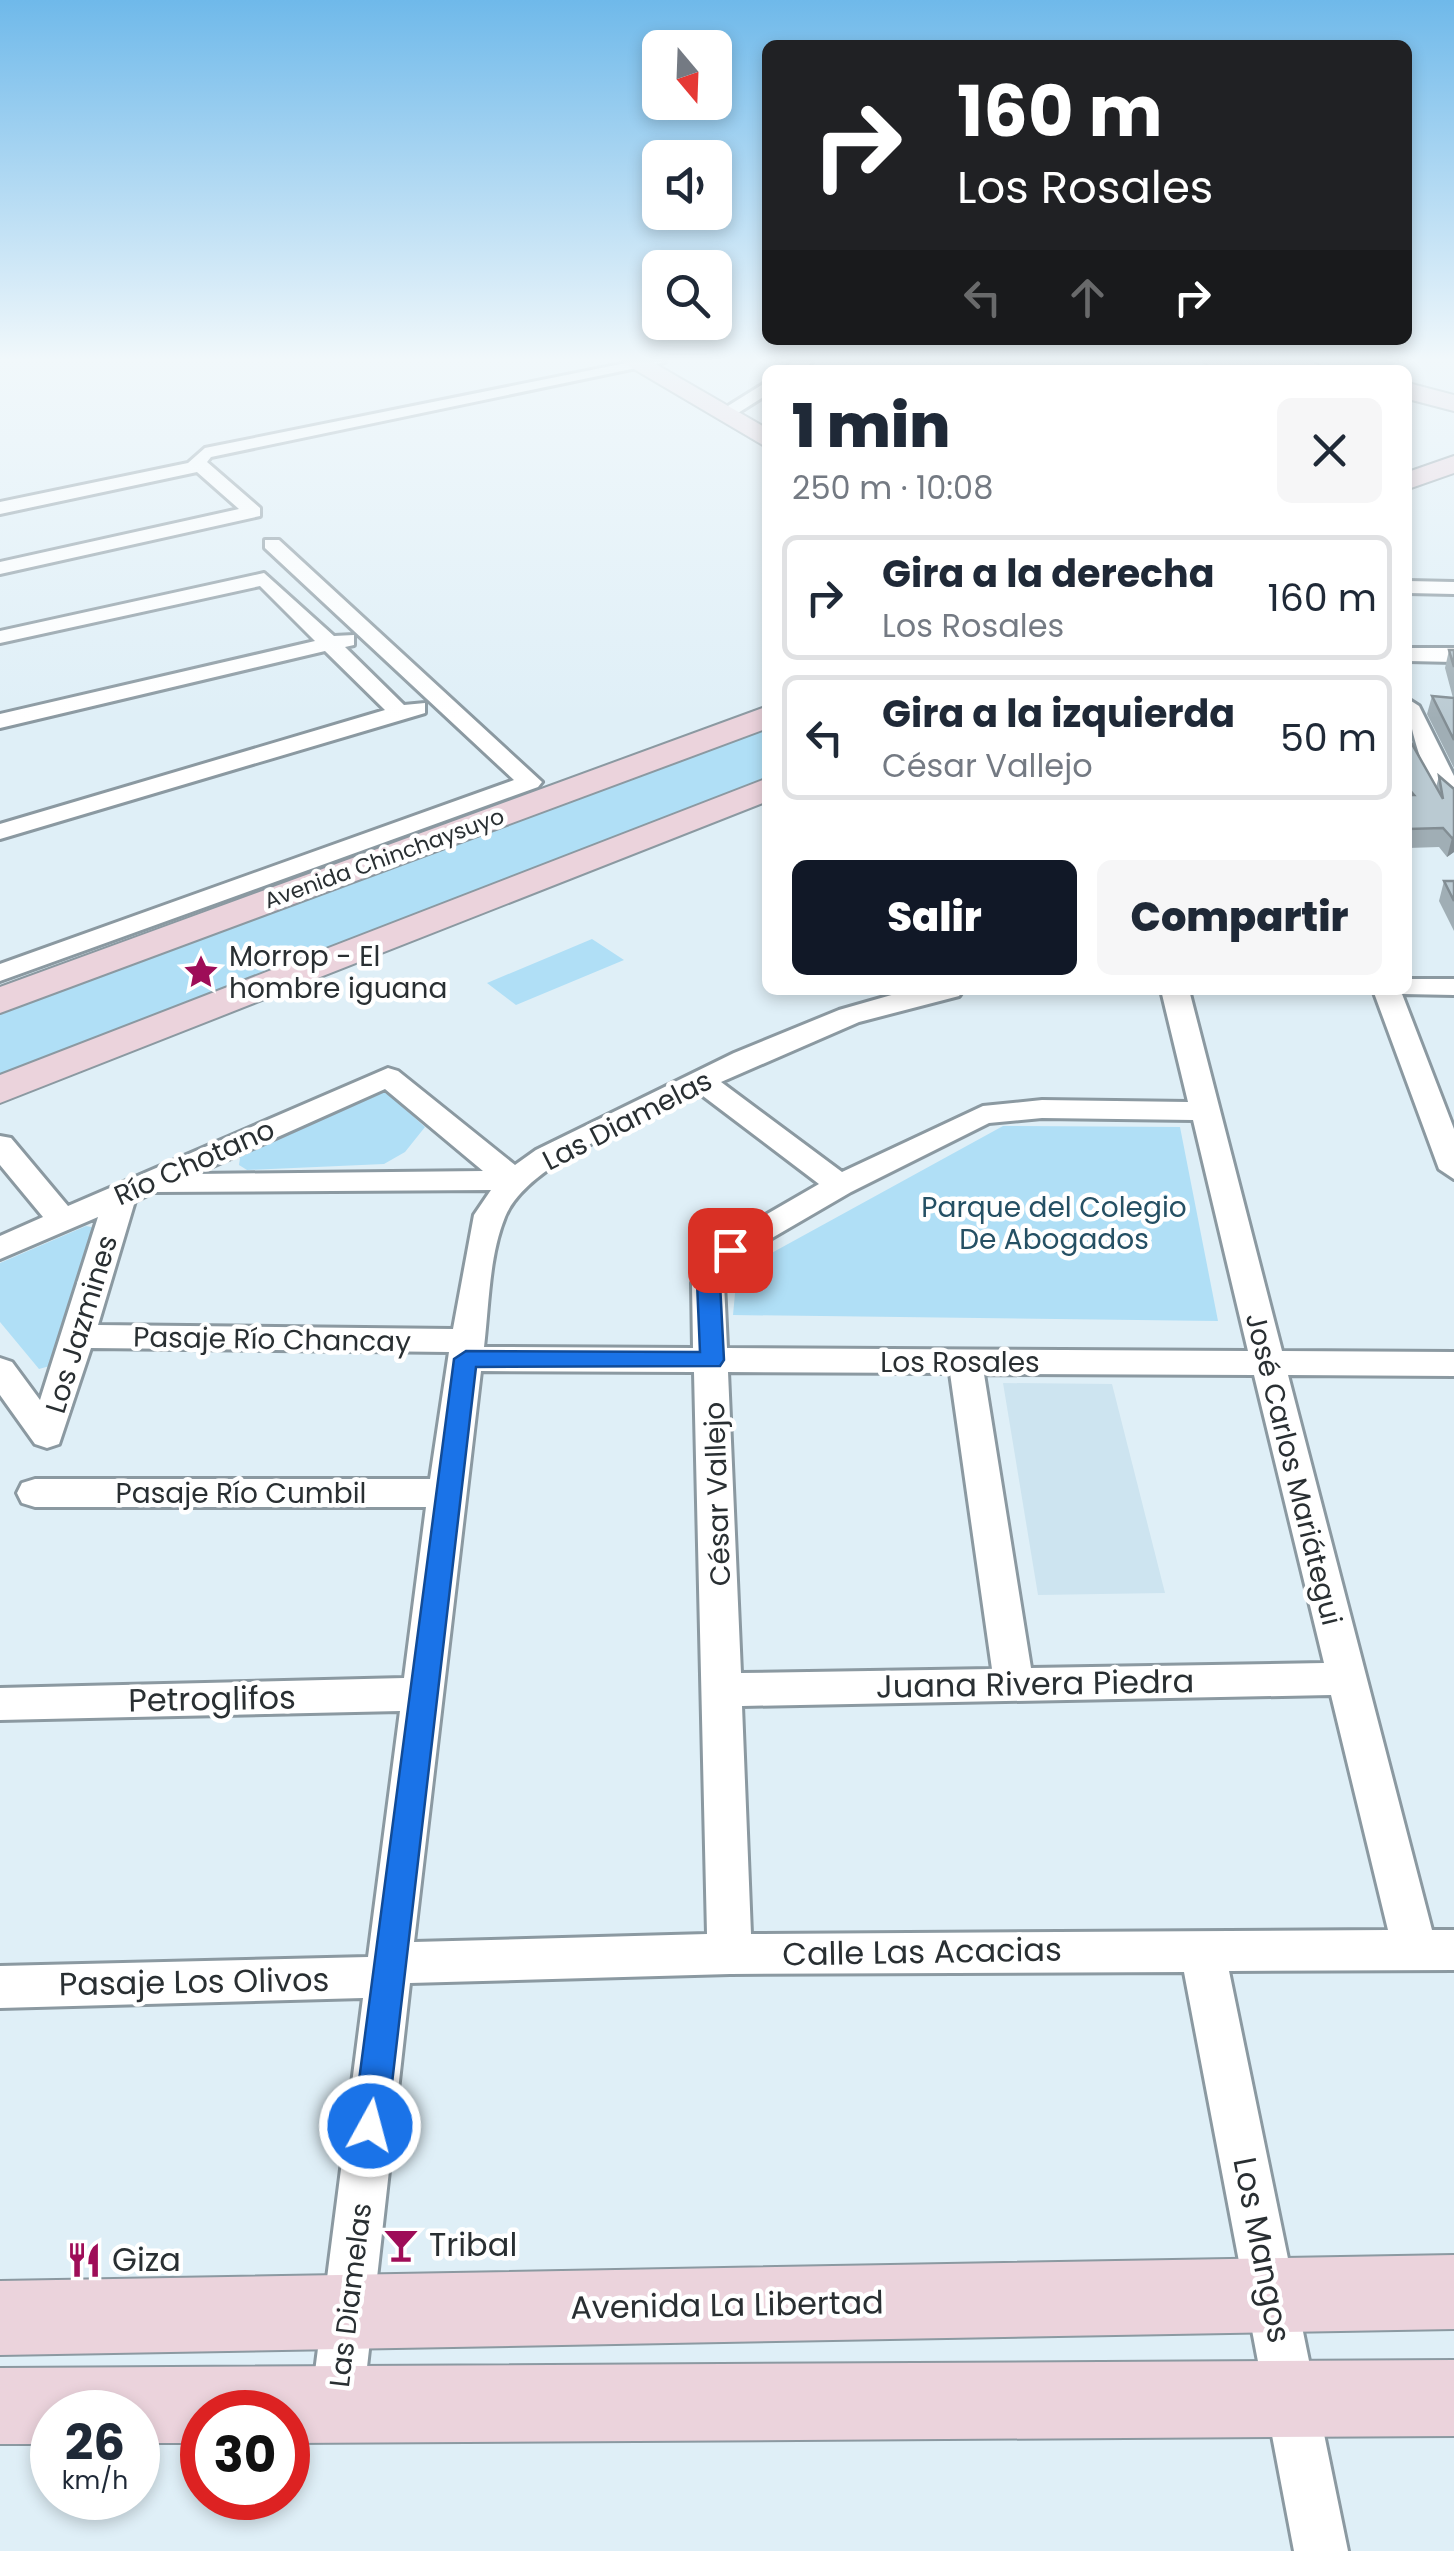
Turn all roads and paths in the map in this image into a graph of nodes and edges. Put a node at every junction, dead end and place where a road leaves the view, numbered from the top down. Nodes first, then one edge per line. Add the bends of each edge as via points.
1 (128, 481) edge
2 (217, 481) edge
3 (0, 508) edge
4 (272, 544) dead end
5 (0, 568) edge
6 (1412, 588) edge
7 (1454, 588) edge
8 (370, 634) junction
9 (0, 637) edge
10 (329, 644) junction
11 (1412, 655) edge
12 (1454, 655) edge
13 (442, 701) junction
14 (400, 714) junction
15 (1412, 714) edge
16 (762, 718) edge
17 (0, 721) edge
18 (762, 790) edge
19 (1454, 800) edge
20 (0, 832) edge
21 (0, 973) edge
22 (1412, 987) edge
23 (1454, 987) edge
24 (915, 995) edge
25 (1176, 995) edge
26 (1389, 995) edge
27 (0, 1001) edge
28 (702, 1081) junction
29 (0, 1090) edge
30 (1205, 1110) junction
31 (0, 1145) edge
32 (1454, 1169) edge
33 (514, 1180) junction
34 (840, 1185) junction
35 (133, 1189) junction
36 (64, 1220) junction
37 (0, 1248) edge
38 (77, 1336) junction
39 (467, 1350) junction
40 (712, 1360) junction
41 (965, 1362) junction
42 (1268, 1363) junction
43 (1454, 1364) edge
44 (0, 1370) edge
45 (35, 1493) dead end
46 (446, 1494) junction
47 (1346, 1679) junction
48 (1014, 1684) junction
49 (723, 1690) junction
50 (424, 1694) junction
51 (0, 1704) edge
52 (1434, 1948) edge
53 (1202, 1950) junction
54 (730, 1954) junction
55 (388, 1970) junction
56 (0, 1987) edge
57 (1454, 2292) edge
58 (1271, 2296) junction
59 (348, 2312) junction
60 (0, 2318) edge
61 (1454, 2398) edge
62 (1292, 2400) junction
63 (337, 2403) junction
64 (0, 2406) edge
65 (1321, 2551) edge

1 - 3 street
2 - 5 street via 253,512
4 - 8 street
6 - 7 street
8 - 10 street
8 - 13 street
9 - 10 street via 264,578
10 - 14 street
10 - 17 street
11 - 12 street
13 - 14 street
13 - 21 street via 530,782
14 - 20 street
15 - 19 street
16 - 27 street, Avenida Chinchaysuyo
18 - 29 street
22 - 23 street
24 - 28 street, Las Diamelas
25 - 30 street, José Carlos Mariátegui
26 - 32 street
28 - 33 street, Las Diamelas
28 - 34 street
30 - 34 street, César Vallejo via 983,1115
30 - 42 street, José Carlos Mariátegui
31 - 36 street, Los Jazmines
33 - 35 street
33 - 35 street, Río Chotano via 388,1077
33 - 39 street, Las Diamelas via 490,1216
34 - 40 street, César Vallejo via 730,1250 708,1282
35 - 36 street, Río Chotano
35 - 38 street, Los Jazmines
36 - 37 street, Río Chotano
38 - 39 street, Pasaje Río Chancay
38 - 44 street, Los Jazmines via 46,1435
39 - 40 street, Los Rosales
39 - 46 street, Las Diamelas
40 - 41 street, Los Rosales
40 - 49 street, César Vallejo
41 - 42 street, Los Rosales
41 - 48 street
42 - 43 street, Los Rosales
42 - 47 street, José Carlos Mariátegui
45 - 46 street, Pasaje Río Cumbil
46 - 50 street, Las Diamelas
47 - 48 street, Juana Rivera Piedra
47 - 52 street, José Carlos Mariátegui
48 - 49 street, Juana Rivera Piedra
49 - 54 street, César Vallejo
50 - 51 street, Petroglifos
50 - 55 street, Las Diamelas
52 - 53 street, Calle Las Acacias
53 - 54 street, Calle Las Acacias
53 - 58 street, Los Mangos
54 - 55 street, Calle Las Acacias
55 - 56 street, Pasaje Los Olivos
55 - 59 street, Las Diamelas
57 - 58 street, Avenida La Libertad
58 - 59 street, Avenida La Libertad
58 - 62 street, Los Mangos
59 - 60 street, Avenida La Libertad
59 - 63 street, Las Diamelas
61 - 62 street
62 - 63 street
62 - 65 street, Los Mangos
63 - 64 street

